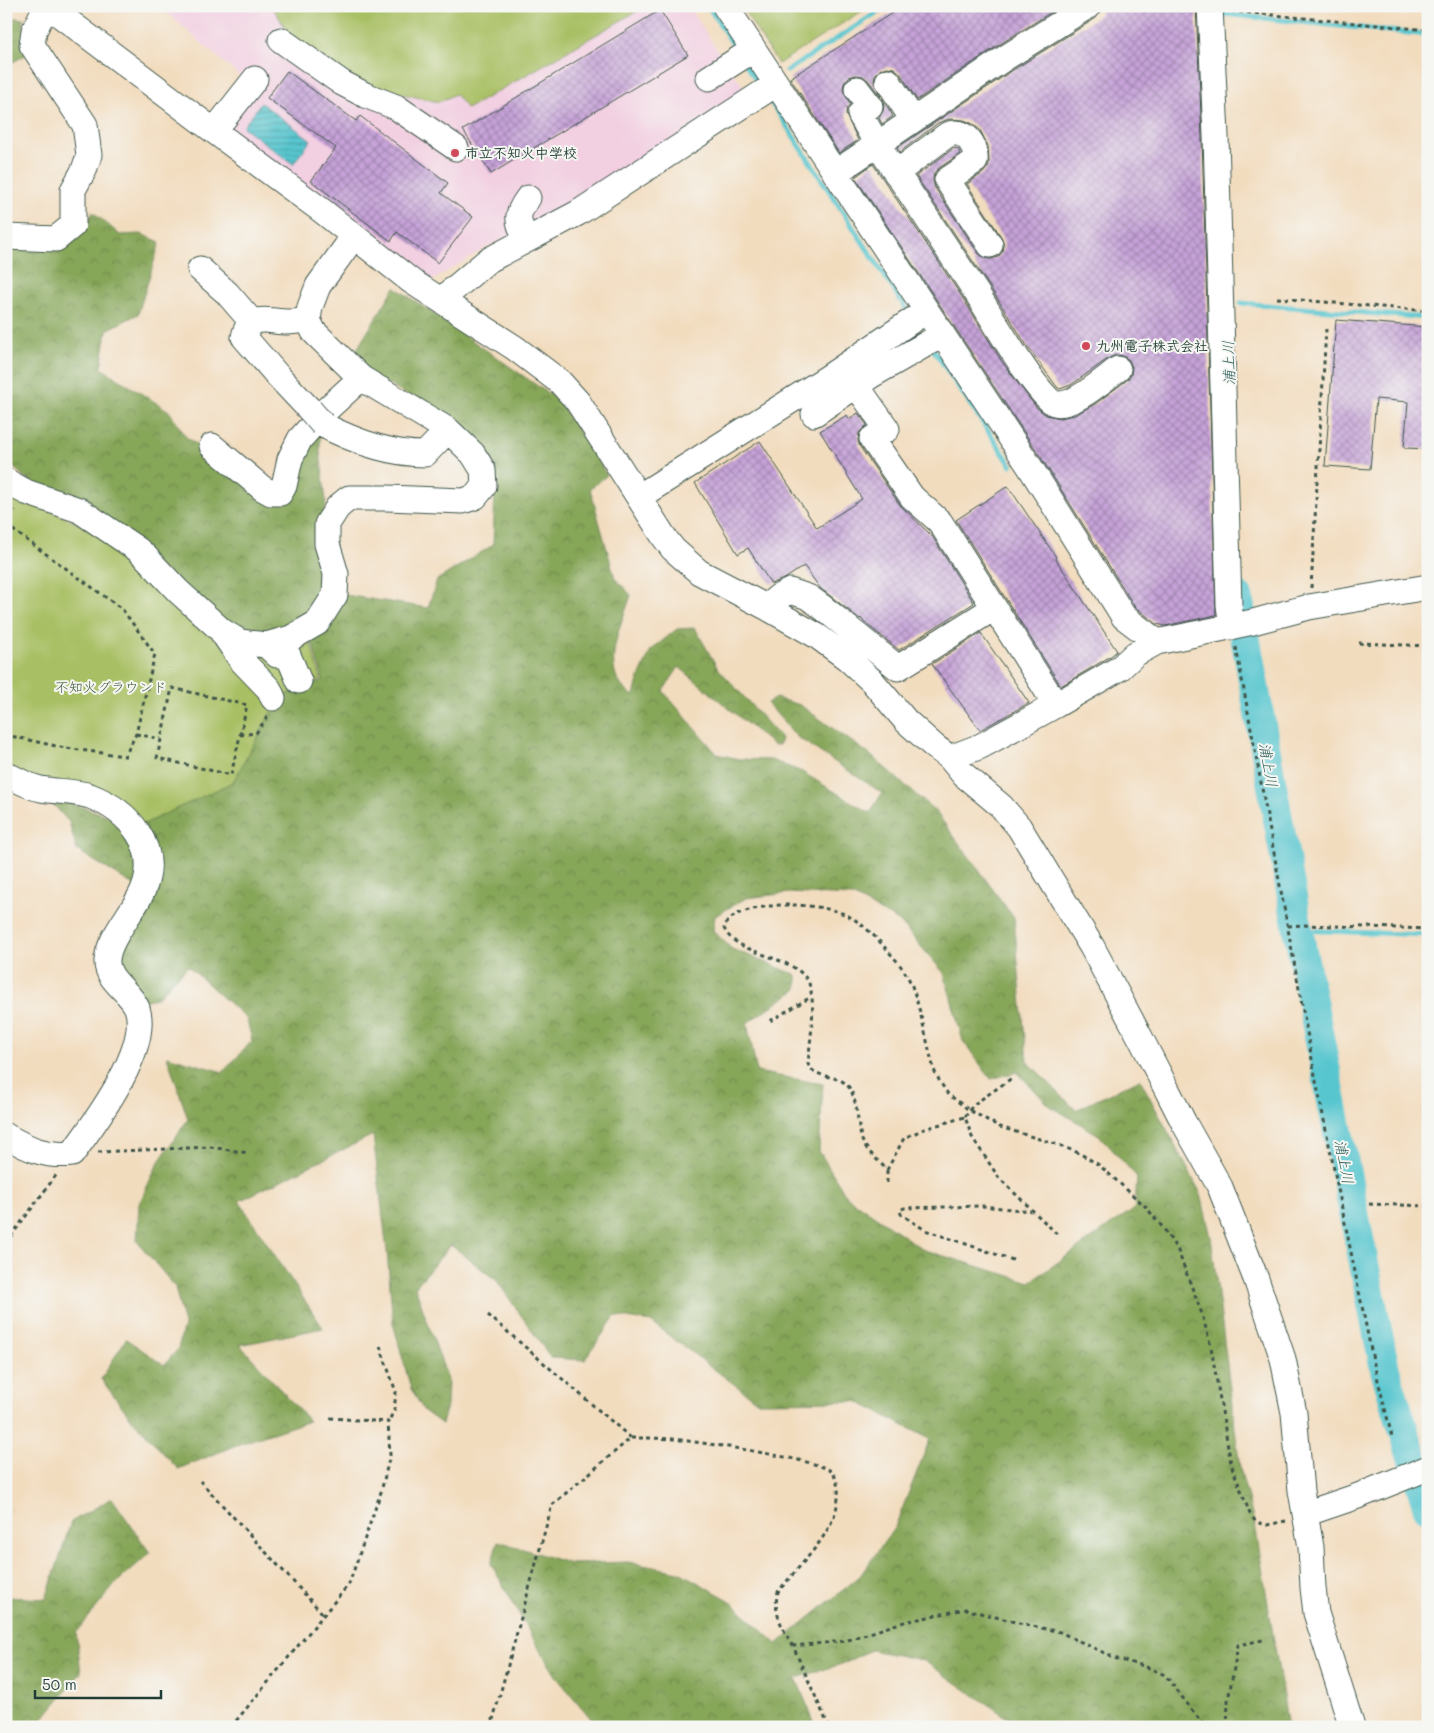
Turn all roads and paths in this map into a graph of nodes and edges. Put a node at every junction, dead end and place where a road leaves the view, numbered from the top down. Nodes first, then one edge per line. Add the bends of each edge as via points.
1 (47, 6) edge
2 (725, 6) edge
3 (1088, 6) edge
4 (1220, 9) edge
5 (1428, 30) edge
6 (281, 40) dead end
7 (744, 56) junction
8 (709, 78) dead end
9 (255, 79) dead end
10 (888, 81) dead end
11 (857, 89) dead end
12 (767, 90) junction
13 (913, 120) junction
14 (214, 131) junction
15 (877, 144) junction
16 (456, 148) dead end
17 (835, 173) junction
18 (896, 173) junction
19 (528, 198) dead end
20 (354, 236) junction
21 (6, 238) edge
22 (526, 240) junction
23 (990, 245) dead end
24 (200, 269) dead end
25 (1277, 298) dead end
26 (441, 300) junction
27 (1428, 311) edge
28 (917, 316) junction
29 (308, 320) junction
30 (252, 322) junction
31 (1326, 329) dead end
32 (933, 339) junction
33 (1118, 368) dead end
34 (361, 378) junction
35 (856, 385) junction
36 (814, 414) dead end
37 (448, 430) junction
38 (212, 446) dead end
39 (6, 481) edge
40 (640, 496) junction
41 (18, 505) dead end
42 (6, 524) edge
43 (1428, 588) edge
44 (766, 607) junction
45 (1310, 607) junction
46 (994, 608) junction
47 (1241, 625) junction
48 (222, 631) junction
49 (1157, 642) junction
50 (1359, 643) dead end
51 (266, 645) junction
52 (1428, 646) edge
53 (299, 681) dead end
54 (273, 698) dead end
55 (1056, 705) junction
56 (256, 733) dead end
57 (136, 734) junction
58 (6, 735) edge
59 (240, 735) junction
60 (161, 739) junction
61 (950, 758) junction
62 (6, 774) edge
63 (1290, 926) junction
64 (1428, 929) edge
65 (811, 998) junction
66 (770, 1021) dead end
67 (1012, 1078) dead end
68 (969, 1110) junction
69 (965, 1117) junction
70 (6, 1136) edge
71 (249, 1152) dead end
72 (72, 1154) junction
73 (887, 1170) junction
74 (887, 1182) dead end
75 (1370, 1204) dead end
76 (1428, 1206) edge
77 (1032, 1211) junction
78 (1057, 1234) dead end
79 (6, 1243) edge
80 (1013, 1260) dead end
81 (488, 1315) dead end
82 (380, 1346) dead end
83 (330, 1418) dead end
84 (388, 1422) junction
85 (1392, 1437) dead end
86 (631, 1438) junction
87 (1422, 1471) edge
88 (200, 1481) dead end
89 (6, 1506) edge
90 (14, 1508) dead end
91 (1305, 1514) junction
92 (324, 1615) junction
93 (1263, 1640) dead end
94 (793, 1646) junction
95 (1227, 1725) edge
96 (231, 1727) edge
97 (491, 1727) edge
98 (829, 1727) edge
99 (1212, 1727) edge
100 (1220, 1727) edge
101 (1352, 1727) edge

1 - 14 street
1 - 21 street via 34,32 32,45 85,125 89,155 73,190 73,225 56,239
2 - 7 street
3 - 13 street
4 - 5 path
4 - 47 street via 1215,128 1224,460 1229,605
6 - 16 street via 342,83 396,107
7 - 8 street
7 - 12 street
9 - 14 street
10 - 13 street
11 - 15 street via 870,106 860,114
12 - 17 street
12 - 22 street via 578,213
13 - 15 street
14 - 20 street
15 - 17 street
15 - 18 street
17 - 28 street
18 - 23 street via 947,135 962,133 976,152 975,161 947,180
18 - 33 street via 1044,396 1052,403 1062,405
19 - 22 street via 519,210 519,222
20 - 26 street
20 - 29 street via 318,286
22 - 26 street via 487,262
24 - 30 street
25 - 27 path
26 - 40 street via 560,382 578,402
28 - 32 street
28 - 40 street via 819,384
29 - 30 street via 260,319
29 - 34 street via 314,332
30 - 37 street via 244,337 316,417 345,437 370,446 425,454
31 - 45 path
32 - 35 street
32 - 49 street via 1030,466 1124,617
34 - 37 street
34 - 38 street via 300,439 280,493 262,488
35 - 36 street
35 - 46 street via 887,429 872,439 912,497 940,522
37 - 51 street via 473,454 483,470 484,486 475,497 463,501 349,498 338,507 327,524 327,544 336,574 335,595 317,623 291,638
39 - 48 street via 26,492 79,510 137,549
40 - 44 street via 664,537 686,561 699,572
41 - 42 path
42 - 57 path via 122,609 155,654
43 - 45 street
44 - 46 street via 790,591 808,597 898,668
44 - 61 street via 817,636 847,658 872,681 906,721
45 - 47 street
46 - 55 street
47 - 49 street
47 - 63 path
48 - 51 street via 240,642
48 - 54 street
49 - 55 street
50 - 52 path
51 - 53 street via 277,655 288,656
55 - 61 street via 981,746
56 - 59 path
57 - 58 path via 125,756
57 - 60 path
59 - 60 path via 232,775 157,758
59 - 60 path via 247,705 172,688
61 - 91 street via 1020,827 1092,947 1220,1187 1283,1359 1294,1413
62 - 72 street via 39,789 80,793 103,802 133,825 143,839 148,857 142,891 111,946 107,962 109,972 137,1009 136,1040 112,1097
63 - 64 path
63 - 85 path via 1318,1091
65 - 66 path
65 - 68 path via 804,976 726,934 726,924 743,911 773,906 812,907 851,917 904,969 913,988 934,1070 948,1094
65 - 73 path via 808,1064 814,1072 847,1084 852,1092 863,1141
67 - 68 path
68 - 69 path
68 - 91 path via 1000,1127 1080,1153 1099,1165 1145,1206 1178,1251 1202,1314 1212,1347 1231,1464 1250,1514 1256,1522 1267,1525
69 - 73 path via 904,1138
69 - 77 path via 972,1137 999,1178
70 - 72 street via 36,1152
71 - 72 path via 210,1147
72 - 79 path
73 - 74 path
75 - 76 path
77 - 78 path
77 - 80 path via 982,1206 900,1210 925,1230
81 - 86 path
82 - 84 path via 396,1392 394,1412
83 - 84 path
84 - 92 path via 390,1455 381,1492 349,1584
86 - 94 path via 672,1439 784,1457 821,1465 832,1472 837,1482 835,1514 826,1532 778,1592 775,1601 780,1624
86 - 97 path via 552,1505
87 - 91 street
88 - 92 path
89 - 90 path
91 - 101 street via 1316,1613
92 - 96 path
93 - 95 path via 1238,1645
94 - 98 path
94 - 99 path via 845,1641 900,1623 965,1609 1060,1632 1117,1659 1165,1675 1202,1723
95 - 100 path

